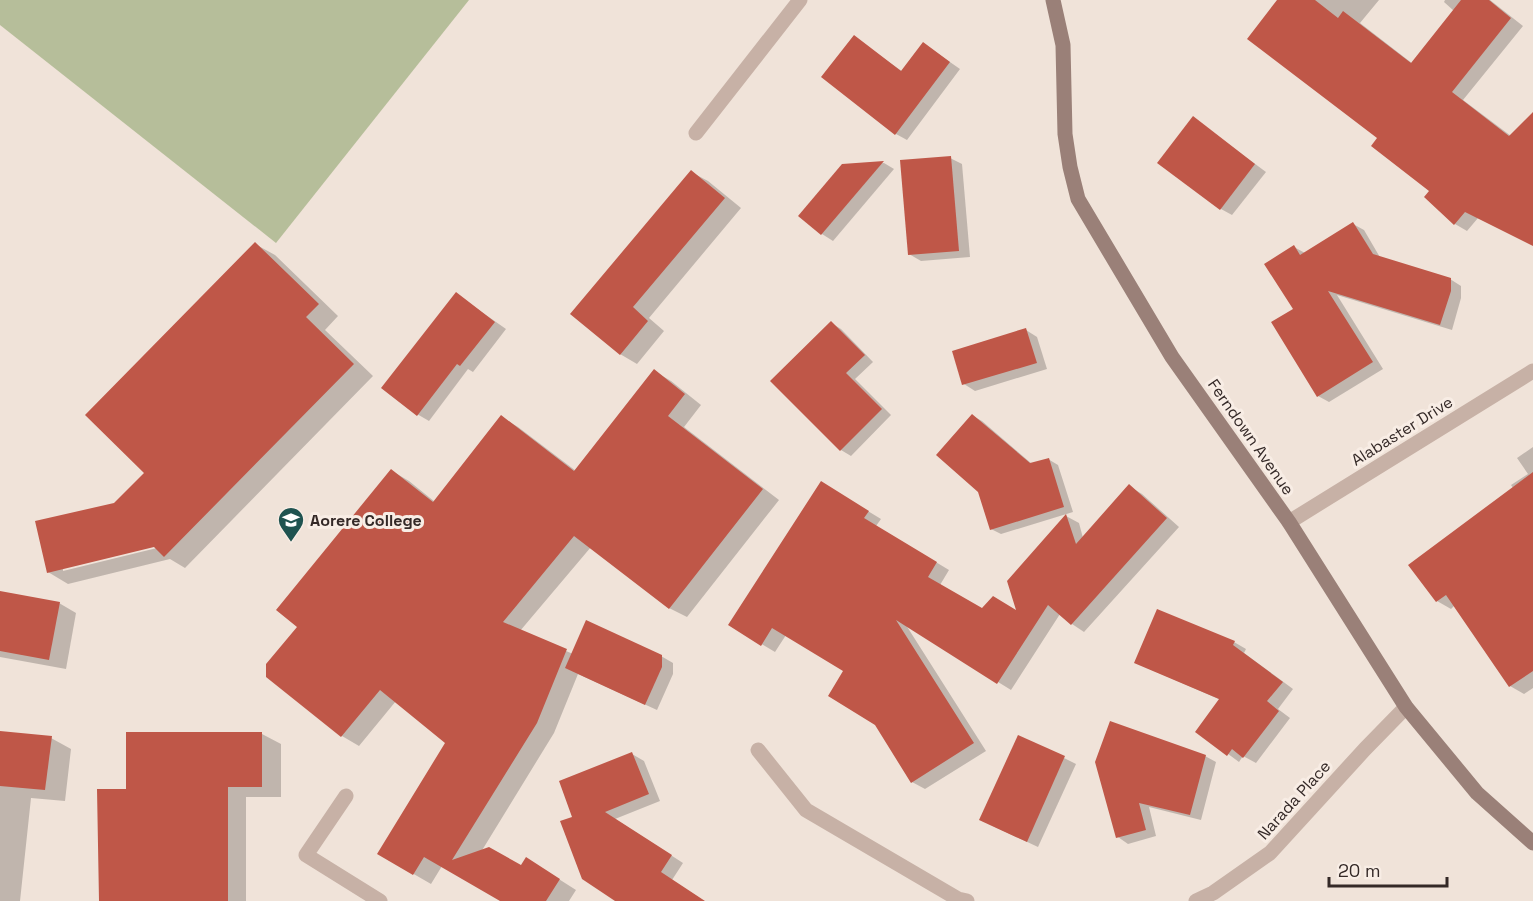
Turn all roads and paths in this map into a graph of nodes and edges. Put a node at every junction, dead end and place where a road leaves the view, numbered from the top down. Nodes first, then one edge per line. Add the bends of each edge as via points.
1 (800, 0) edge
2 (1053, 0) edge
3 (696, 133) dead end
4 (1533, 371) edge
5 (1289, 522) junction
6 (1406, 707) junction
7 (758, 750) dead end
8 (346, 796) dead end
9 (1533, 843) edge
10 (380, 901) edge
11 (967, 901) edge
12 (1196, 901) edge

1 - 3 street
2 - 5 main road, Ferndown Avenue via 1063,45 1065,134 1078,199 1172,357
4 - 5 street, Alabaster Drive
5 - 6 main road, Ferndown Avenue
6 - 9 main road, Ferndown Avenue via 1477,793
6 - 12 street, Narada Place via 1270,853
7 - 11 street via 806,810
8 - 10 street via 306,855

